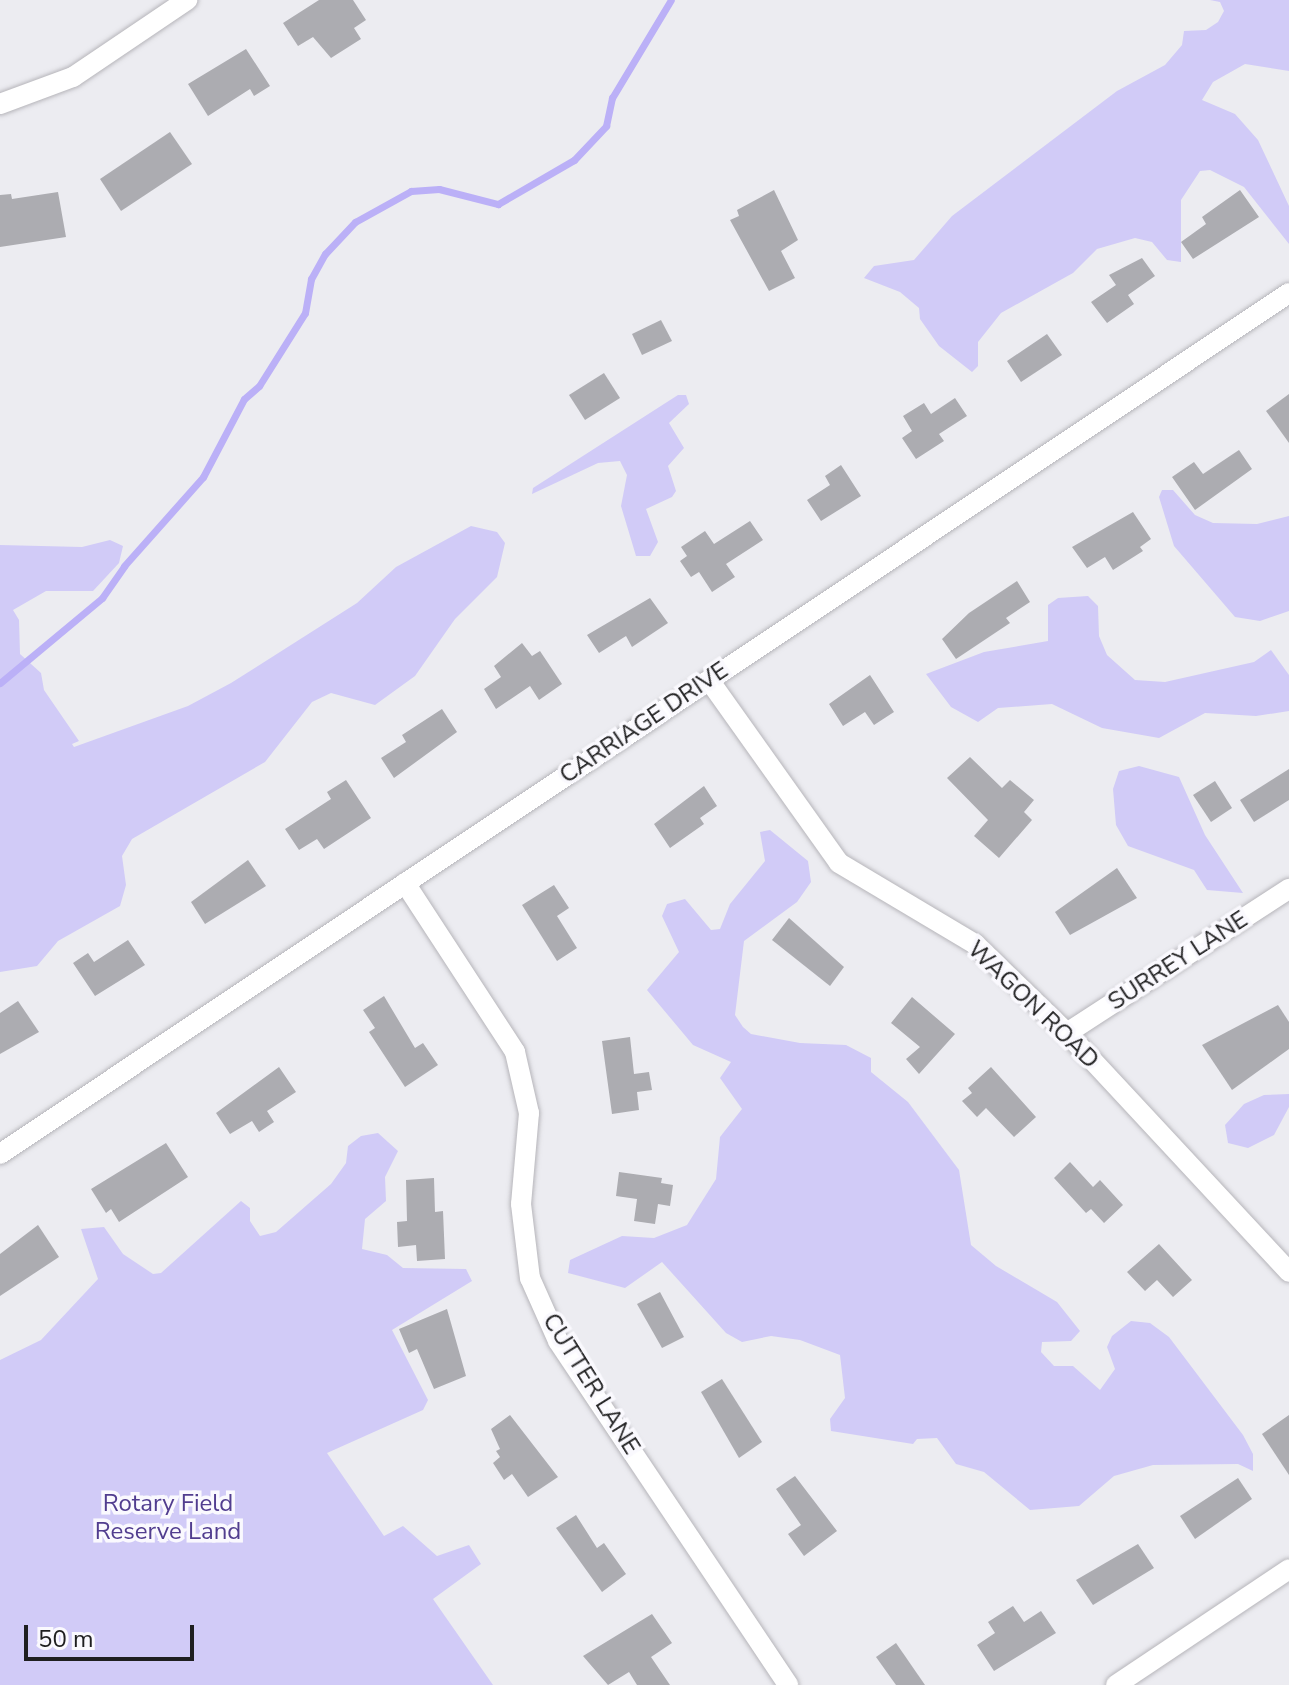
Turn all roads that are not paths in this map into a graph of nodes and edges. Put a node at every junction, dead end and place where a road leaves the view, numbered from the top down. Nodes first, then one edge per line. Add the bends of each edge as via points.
1 (187, 0) edge
2 (0, 104) edge
3 (1289, 293) edge
4 (709, 680) junction
5 (405, 883) junction
6 (1289, 889) edge
7 (1067, 1033) junction
8 (0, 1154) edge
9 (1289, 1272) edge
10 (1289, 1569) edge
11 (788, 1685) edge
12 (1116, 1685) edge

1 - 2 street via 73,77
3 - 4 street, CARRIAGE DRIVE
4 - 5 street, CARRIAGE DRIVE
4 - 7 street, WAGON ROAD via 839,863 975,944
5 - 8 street, CARRIAGE DRIVE
5 - 11 street, CUTTER LANE via 515,1052 529,1113 521,1204 530,1278 558,1341
6 - 7 street, SURREY LANE
7 - 9 street, WAGON ROAD
10 - 12 street

